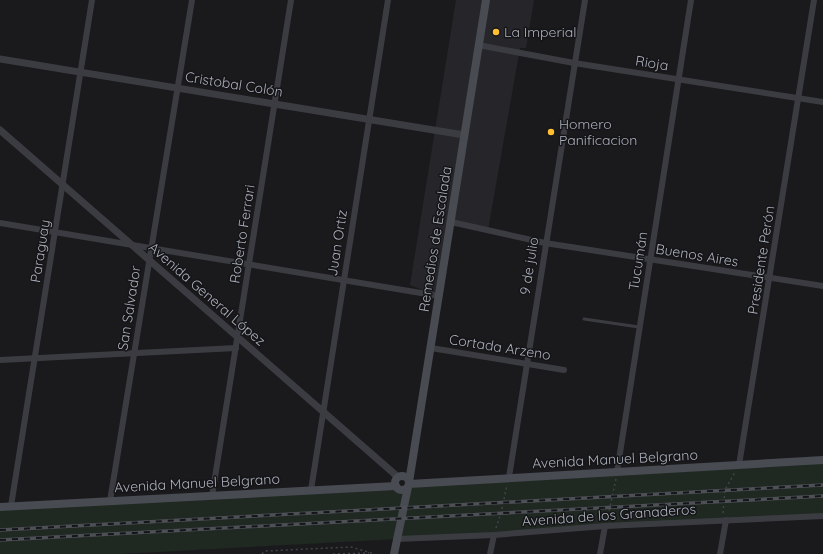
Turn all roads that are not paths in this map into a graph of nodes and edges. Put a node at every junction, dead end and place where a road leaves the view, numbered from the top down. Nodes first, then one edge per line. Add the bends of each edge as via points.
1 (92, 0) edge
2 (192, 0) edge
3 (291, 0) edge
4 (388, 0) edge
5 (486, 0) edge
6 (585, 0) edge
7 (691, 0) edge
8 (814, 0) edge
9 (478, 45) junction
10 (0, 59) edge
11 (574, 63) junction
12 (81, 72) junction
13 (678, 79) junction
14 (177, 88) junction
15 (797, 99) junction
16 (823, 102) edge
17 (274, 104) junction
18 (369, 120) junction
19 (0, 130) edge
20 (464, 135) junction
21 (62, 186) junction
22 (451, 222) junction
23 (0, 224) edge
24 (55, 232) junction
25 (545, 243) junction
26 (131, 245) junction
27 (151, 248) junction
28 (650, 259) junction
29 (149, 262) junction
30 (249, 264) junction
31 (770, 278) junction
32 (344, 280) junction
33 (823, 286) edge
34 (439, 296) junction
35 (584, 319) dead end
36 (639, 327) junction
37 (237, 338) junction
38 (236, 348) junction
39 (431, 348) junction
40 (134, 353) junction
41 (35, 358) junction
42 (0, 360) edge
43 (527, 364) junction
44 (564, 370) dead end
45 (323, 412) junction
46 (823, 460) edge
47 (739, 465) junction
48 (617, 472) junction
49 (398, 477) junction
50 (508, 477) junction
51 (409, 484) junction
52 (396, 486) junction
53 (311, 490) junction
54 (212, 496) junction
55 (110, 501) junction
56 (11, 506) junction
57 (0, 507) edge
58 (823, 516) edge
59 (724, 520) junction
60 (605, 526) junction
61 (494, 535) junction
62 (397, 539) junction
63 (394, 554) edge
64 (490, 554) edge
65 (600, 554) edge
66 (720, 554) edge

1 - 12 street, Paraguay
2 - 14 street, San Salvador
3 - 17 street, Roberto Ferrari
4 - 18 street, Juan Ortiz
5 - 9 main road, Remedios de Escalada
6 - 11 street, 9 de julio
7 - 13 street, Tucumán
8 - 15 street, Presidente Perón
9 - 11 street, Rioja
9 - 20 main road, Remedios de Escalada
10 - 12 street, Cristobal Colón
11 - 13 street, Rioja
11 - 25 street, 9 de julio
12 - 14 street, Cristobal Colón
12 - 21 street, Paraguay
13 - 15 street, Rioja
13 - 28 street, Tucumán
14 - 17 street, Cristobal Colón
14 - 27 street, San Salvador
15 - 16 street, Rioja
15 - 31 street, Presidente Perón
17 - 18 street, Cristobal Colón
17 - 30 street, Roberto Ferrari
18 - 20 street, Cristobal Colón
18 - 32 street, Juan Ortiz
19 - 21 street, Avenida General López
20 - 22 main road, Remedios de Escalada
21 - 24 street, Paraguay
21 - 26 street, Avenida General López
22 - 25 street, Buenos Aires
22 - 34 main road, Remedios de Escalada
23 - 24 street
24 - 26 street
24 - 41 street, Paraguay
25 - 28 street, Buenos Aires
25 - 43 street, 9 de julio
26 - 27 street
26 - 29 street, Avenida General López
27 - 29 street, San Salvador
27 - 30 street
28 - 31 street, Buenos Aires
28 - 36 street, Tucumán
29 - 37 street, Avenida General López
29 - 40 street, San Salvador
30 - 32 street
30 - 37 street, Roberto Ferrari
31 - 33 street, Buenos Aires
31 - 47 street, Presidente Perón
32 - 34 street
32 - 45 street, Juan Ortiz
34 - 39 main road, Remedios de Escalada
35 - 36 lane
36 - 48 street, Tucumán
37 - 38 street, Roberto Ferrari
37 - 45 street, Avenida General López
38 - 40 street
38 - 54 street, Roberto Ferrari
39 - 43 street, Cortada Arzeno
39 - 51 main road, Remedios de Escalada
40 - 41 street
40 - 55 street, San Salvador
41 - 42 street
41 - 56 street, Paraguay
43 - 44 street, Cortada Arzeno
43 - 50 street, 9 de julio
45 - 49 street, Avenida General López
45 - 53 street, Juan Ortiz
46 - 47 main road, Avenida Manuel Belgrano
47 - 48 main road, Avenida Manuel Belgrano
48 - 50 main road, Avenida Manuel Belgrano
49 - 51 main road via 404,476
49 - 52 main road
50 - 51 main road, Avenida Manuel Belgrano
51 - 52 main road via 402,490
51 - 62 main road, Remedios de Escalada
52 - 53 main road, Avenida Manuel Belgrano
53 - 54 main road, Avenida Manuel Belgrano
54 - 55 main road, Avenida Manuel Belgrano
55 - 56 main road, Avenida Manuel Belgrano
56 - 57 main road, Avenida Manuel Belgrano
58 - 59 street, Avenida de los Granaderos
59 - 60 street, Avenida de los Granaderos
59 - 66 street
60 - 61 street, Avenida de los Granaderos
60 - 65 street
61 - 62 street, Avenida de los Granaderos
61 - 64 street
62 - 63 main road, Remedios de Escalada

